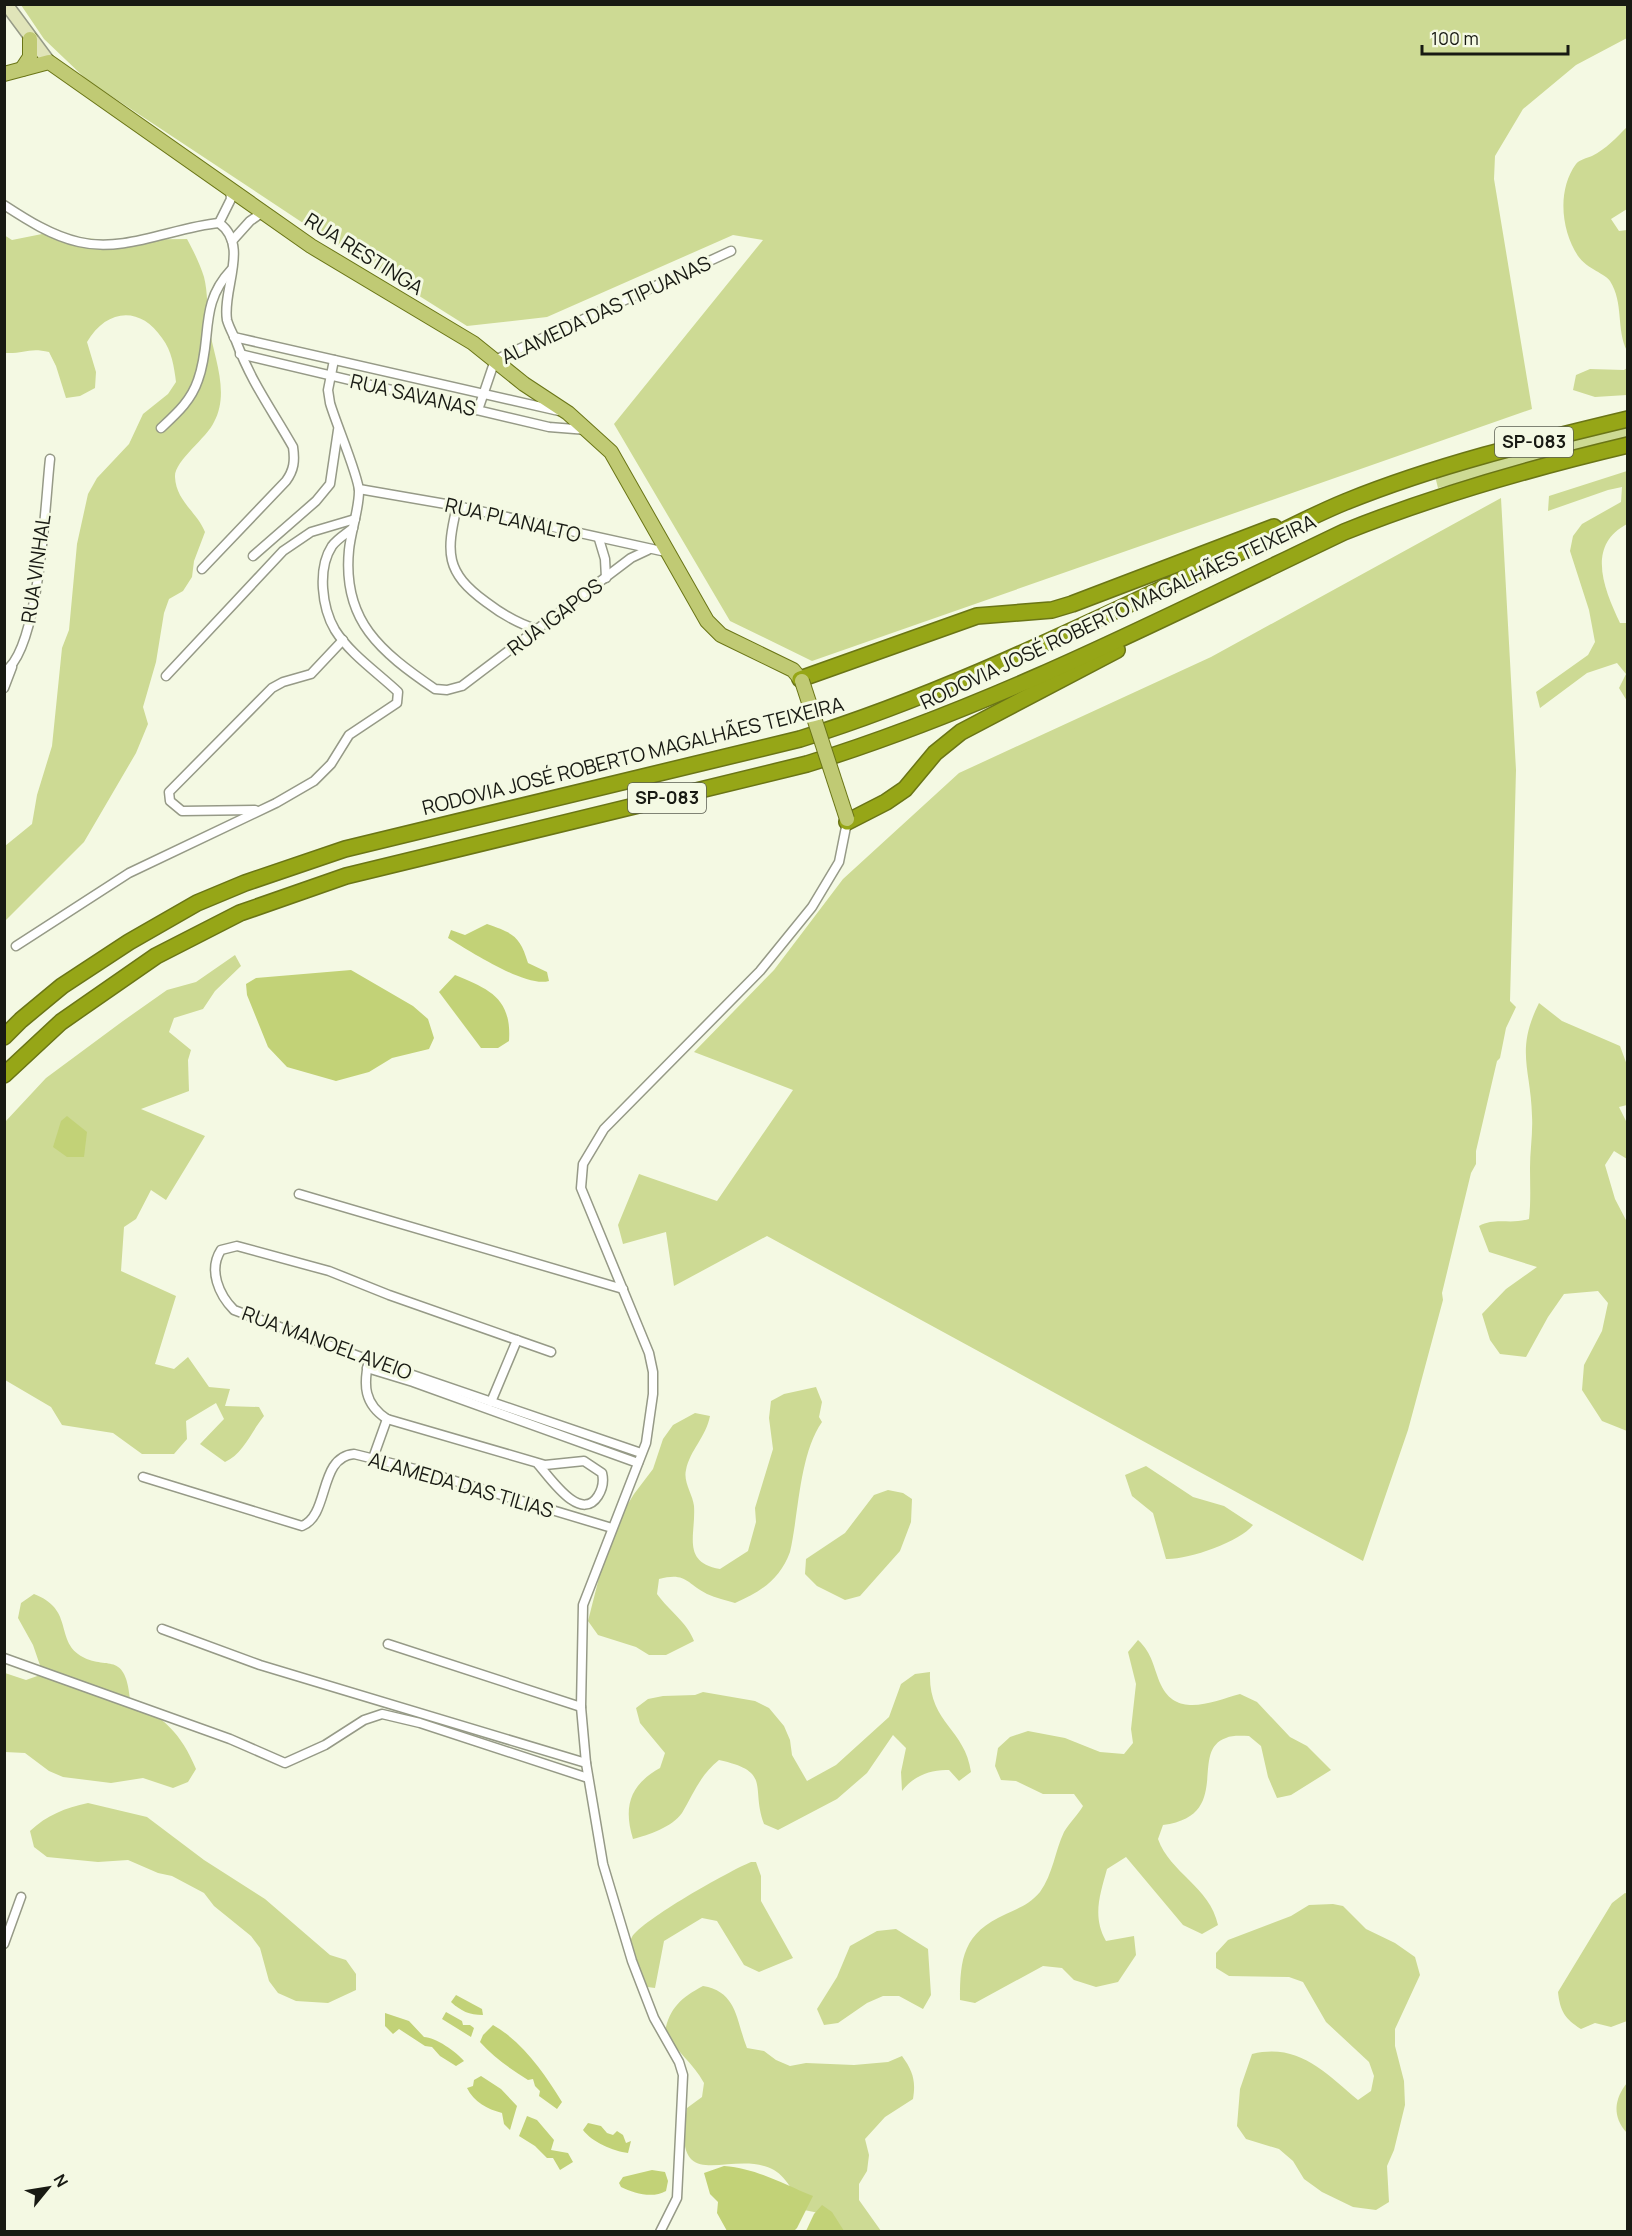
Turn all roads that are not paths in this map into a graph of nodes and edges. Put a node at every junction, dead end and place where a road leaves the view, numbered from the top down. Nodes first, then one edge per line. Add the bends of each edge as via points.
1 (9, 9) edge
2 (30, 39) junction
3 (49, 62) junction
4 (22, 69) junction
5 (4, 75) edge
6 (230, 189) junction
7 (4, 206) edge
8 (263, 212) junction
9 (219, 223) junction
10 (232, 241) junction
11 (731, 251) dead end
12 (232, 270) junction
13 (234, 337) junction
14 (240, 354) junction
15 (334, 360) junction
16 (495, 360) junction
17 (330, 376) junction
18 (484, 392) junction
19 (477, 410) junction
20 (568, 413) junction
21 (1628, 419) edge
22 (161, 428) dead end
23 (338, 429) junction
24 (587, 430) junction
25 (1628, 445) edge
26 (50, 459) dead end
27 (359, 489) junction
28 (1342, 503) junction
29 (456, 506) junction
30 (354, 523) junction
31 (599, 539) junction
32 (648, 550) junction
33 (666, 552) junction
34 (253, 556) dead end
35 (202, 569) dead end
36 (606, 578) junction
37 (1234, 584) junction
38 (539, 630) junction
39 (343, 640) junction
40 (9, 669) edge
41 (166, 676) dead end
42 (801, 680) junction
43 (4, 688) edge
44 (259, 810) junction
45 (847, 821) junction
46 (16, 946) dead end
47 (4, 1037) edge
48 (4, 1075) edge
49 (299, 1194) dead end
50 (623, 1289) junction
51 (517, 1340) junction
52 (551, 1352) dead end
53 (368, 1364) junction
54 (491, 1402) junction
55 (387, 1419) junction
56 (642, 1454) junction
57 (372, 1458) junction
58 (537, 1463) junction
59 (638, 1463) junction
60 (143, 1477) dead end
61 (612, 1528) junction
62 (162, 1629) dead end
63 (388, 1644) dead end
64 (4, 1658) edge
65 (581, 1707) junction
66 (586, 1762) junction
67 (588, 1778) junction
68 (21, 1897) dead end
69 (4, 1944) edge
70 (660, 2232) edge

1 - 2 main road, RUA RESTINGA
2 - 3 main road, RUA RESTINGA
2 - 4 main road via 30,57
3 - 4 main road
3 - 6 main road, RUA RESTINGA
4 - 5 main road
6 - 8 main road, RUA RESTINGA
6 - 9 street via 231,199
7 - 9 street via 60,236 100,244
8 - 10 street
8 - 16 main road, RUA RESTINGA
9 - 10 street
10 - 12 street
11 - 16 street, ALAMEDA DAS TIPUANAS
12 - 13 street via 226,297 227,320
12 - 22 street via 218,284 208,315 198,382 188,401
13 - 14 street
13 - 15 street, RUA SAVANAS
14 - 17 street, RUA SAVANAS
14 - 35 street via 253,383 293,447 293,471
15 - 17 street
15 - 18 street, RUA SAVANAS
16 - 18 street, ALAMEDA DAS TIPUANAS
16 - 20 main road, RUA RESTINGA
17 - 19 street, RUA SAVANAS
17 - 23 street via 330,403
18 - 19 street, ALAMEDA DAS TIPUANAS
18 - 20 street, RUA SAVANAS
19 - 24 street, RUA SAVANAS via 549,427
20 - 24 main road, RUA RESTINGA
21 - 28 highway, RODOVIA JOSÉ ROBERTO MAGALHÃES TEIXEIRA / SP-083 via 1441,468
23 - 27 street
23 - 34 street via 330,484
24 - 33 main road, RUA RESTINGA via 611,452
25 - 37 highway, RODOVIA JOSÉ ROBERTO MAGALHÃES TEIXEIRA / SP-083 via 1448,493 1344,532
26 - 40 street, RUA VINHAL via 42,558 26,638
27 - 29 street, RUA PLANALTO
27 - 30 street
28 - 42 highway via 1081,601 1052,609 976,616
28 - 47 highway, RODOVIA JOSÉ ROBERTO MAGALHÃES TEIXEIRA / SP-083 via 1005,662 861,720 800,739 345,849 245,883 197,903 129,942 62,986
29 - 31 street, RUA PLANALTO
29 - 38 street via 449,540 457,577 508,619
30 - 38 street, RUA IGAPOS via 348,578 352,603 372,640 435,689 462,686
30 - 39 street via 333,546 322,584 334,629
30 - 41 street via 311,532 283,551
31 - 32 street, RUA PLANALTO
31 - 36 street
32 - 33 street, RUA PLANALTO
32 - 36 street, RUA IGAPOS
33 - 42 main road, RUA RESTINGA via 707,621 721,635 785,665
36 - 38 street, RUA IGAPOS
37 - 45 highway via 961,732 935,753 905,789
37 - 48 highway, RODOVIA JOSÉ ROBERTO MAGALHÃES TEIXEIRA / SP-083 via 1018,686 871,744 807,764 346,876 240,913 147,962 60,1022
39 - 44 street via 398,692 399,698 349,735 331,764 314,781
39 - 44 street via 311,674 272,688 169,792 170,801 182,811
40 - 43 street, RUA VINHAL
42 - 45 main road, bridge
44 - 46 street via 129,873
45 - 50 street via 832,877 793,933 604,1129 583,1164 581,1188
49 - 50 street
50 - 56 street via 653,1372 651,1424
51 - 52 street, RUA MANOEL AVEIO
51 - 53 street, RUA MANOEL AVEIO via 329,1271 237,1245 221,1250 215,1259 216,1277 224,1300 234,1310
51 - 54 street
53 - 54 street, RUA MANOEL AVEIO
53 - 55 street via 364,1390 369,1403
53 - 59 street
54 - 56 street, RUA MANOEL AVEIO
55 - 57 street
55 - 58 street
56 - 59 street
57 - 60 street, ALAMEDA DAS TILIAS via 351,1454 341,1458 327,1479 311,1519 302,1526
57 - 61 street, ALAMEDA DAS TILIAS
58 - 58 street via 592,1464 602,1473 601,1491 594,1501 577,1504
59 - 61 street
61 - 65 street via 583,1605
62 - 66 street via 260,1665
63 - 65 street
64 - 67 street via 230,1739 285,1763 382,1714
65 - 66 street
66 - 67 street
67 - 70 street via 603,1864 632,1961 682,2075 678,2198
68 - 69 street

